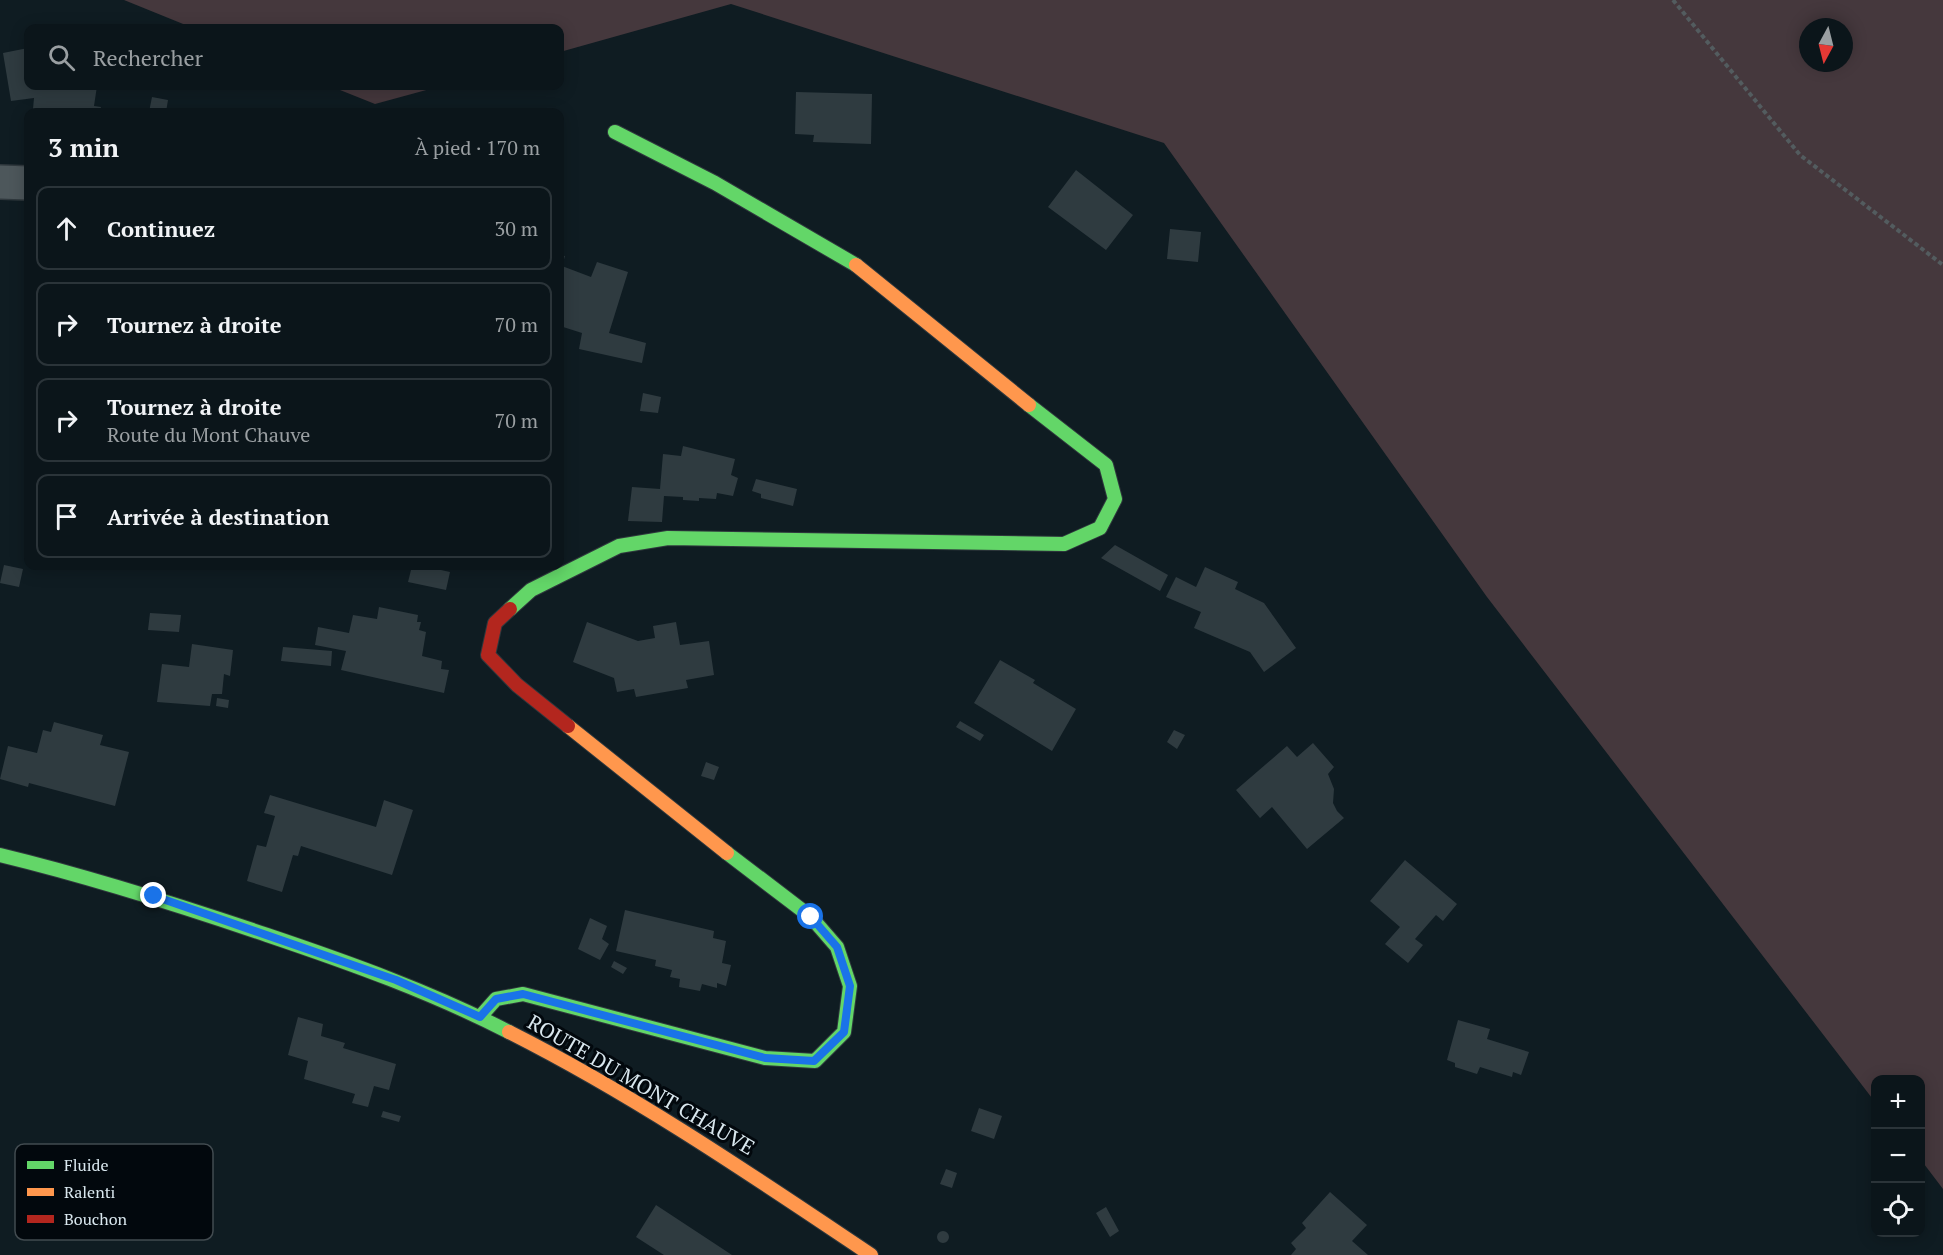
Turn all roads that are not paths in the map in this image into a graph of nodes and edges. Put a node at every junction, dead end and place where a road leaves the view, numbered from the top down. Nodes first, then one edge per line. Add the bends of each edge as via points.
1 (615, 132) dead end
2 (0, 182) edge
3 (24, 183) edge
4 (0, 855) edge
5 (480, 1017) junction
6 (871, 1255) edge

1 - 5 street via 715,183 858,266 1106,465 1115,499 1100,528 1064,544 668,538 619,546 531,590 495,623 488,655 517,685 811,917 837,947 850,986 844,1032 814,1061 765,1058 523,994 496,999
2 - 3 street
4 - 5 street, ROUTE DU MONT CHAUVE via 154,896 396,980
5 - 6 street, ROUTE DU MONT CHAUVE via 716,1151

